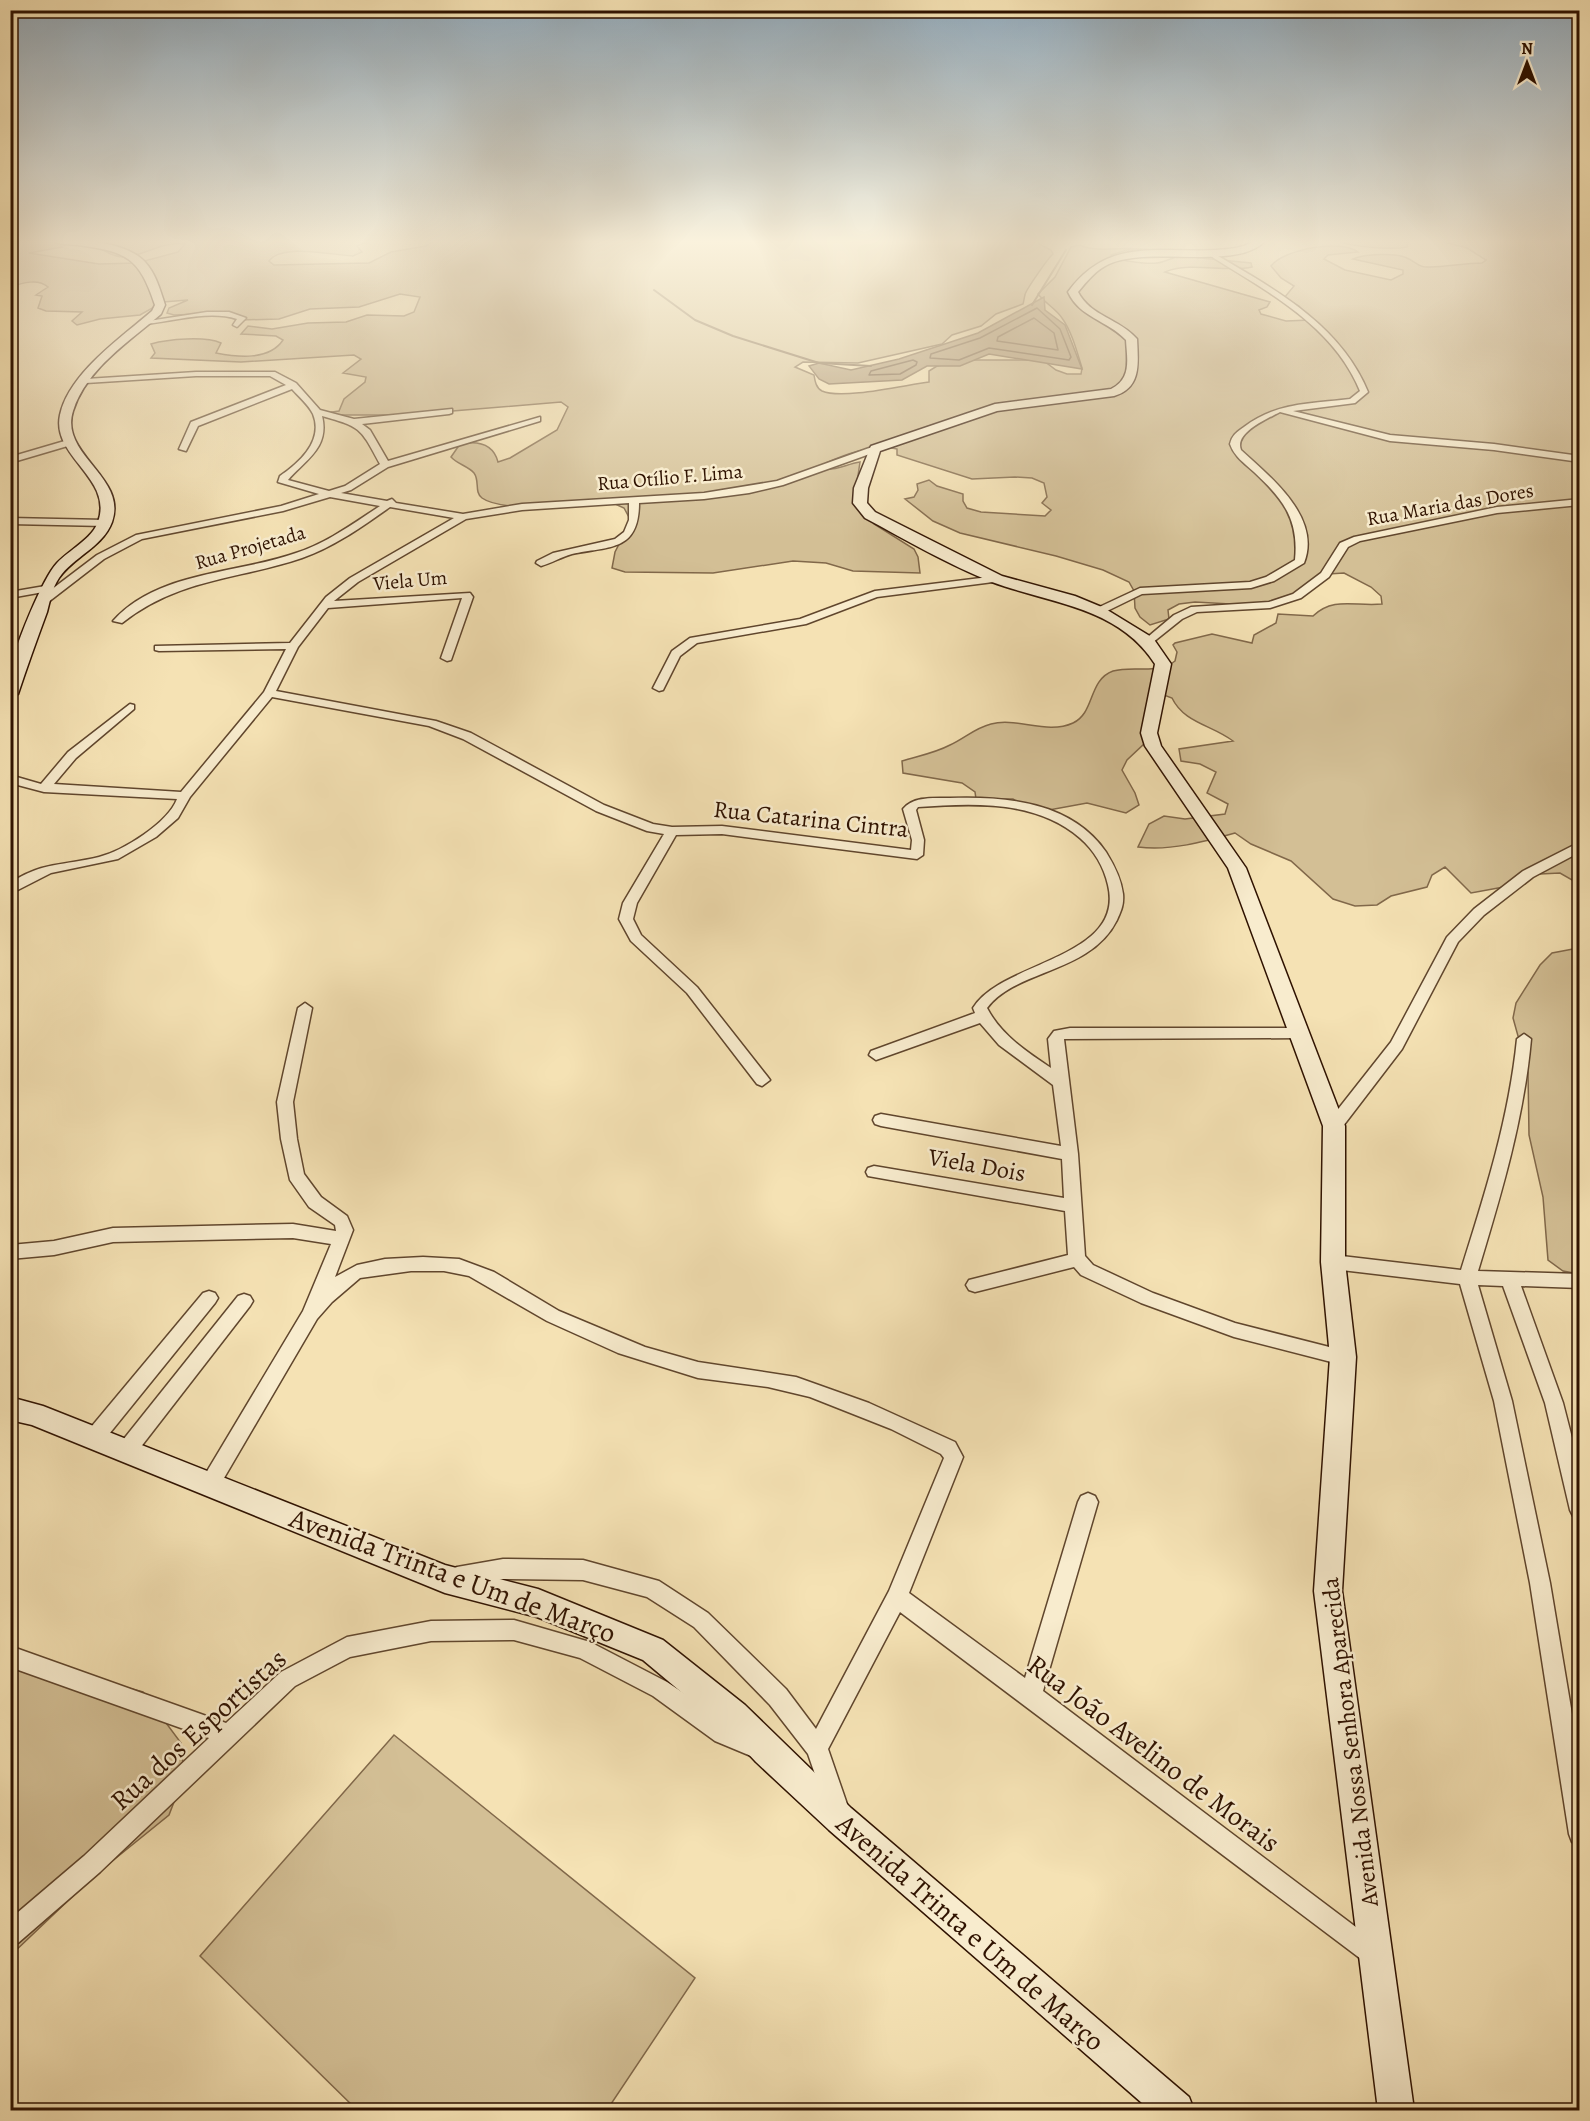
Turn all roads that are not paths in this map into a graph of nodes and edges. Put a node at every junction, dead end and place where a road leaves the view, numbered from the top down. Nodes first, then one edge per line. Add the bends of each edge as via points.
1 (123, 339) edge
2 (1131, 339) edge
3 (1328, 339) edge
4 (86, 381) junction
5 (293, 385) junction
6 (1278, 410) junction
7 (449, 411) dead end
8 (317, 412) junction
9 (537, 419) dead end
10 (354, 422) junction
11 (68, 443) junction
12 (183, 449) dead end
13 (875, 449) junction
14 (1580, 459) edge
15 (10, 460) edge
16 (385, 465) junction
17 (330, 494) junction
18 (634, 499) junction
19 (392, 502) junction
20 (1580, 502) edge
21 (463, 517) junction
22 (10, 520) edge
23 (105, 523) junction
24 (541, 563) dead end
25 (997, 579) junction
26 (10, 595) edge
27 (44, 595) junction
28 (325, 605) junction
29 (1099, 611) junction
30 (118, 621) dead end
31 (1148, 641) junction
32 (293, 646) junction
33 (159, 648) dead end
34 (447, 658) dead end
35 (17, 659) edge
36 (659, 688) dead end
37 (269, 693) junction
38 (10, 694) edge
39 (130, 707) dead end
40 (10, 779) edge
41 (44, 788) junction
42 (184, 796) junction
43 (672, 831) junction
44 (1580, 846) edge
45 (10, 890) edge
46 (305, 1008) dead end
47 (983, 1016) junction
48 (1301, 1033) junction
49 (1524, 1039) dead end
50 (876, 1055) dead end
51 (762, 1080) dead end
52 (1062, 1083) junction
53 (881, 1120) dead end
54 (1334, 1126) junction
55 (1070, 1154) junction
56 (874, 1172) dead end
57 (1072, 1206) junction
58 (341, 1239) junction
59 (10, 1252) edge
60 (1078, 1259) junction
61 (1334, 1262) junction
62 (1467, 1278) junction
63 (1509, 1278) junction
64 (1580, 1281) edge
65 (975, 1285) dead end
66 (209, 1298) dead end
67 (244, 1301) dead end
68 (311, 1314) junction
69 (1343, 1357) junction
70 (10, 1408) edge
71 (94, 1438) junction
72 (126, 1451) junction
73 (210, 1484) junction
74 (1088, 1502) dead end
75 (1580, 1510) edge
76 (445, 1579) junction
77 (897, 1597) junction
78 (10, 1656) edge
79 (660, 1689) joint
80 (1031, 1695) junction
81 (228, 1734) junction
82 (817, 1748) junction
83 (767, 1751) junction
84 (840, 1819) junction
85 (1580, 1834) edge
86 (10, 1935) edge
87 (1375, 1956) junction
88 (1393, 2107) edge
89 (1176, 2110) edge

1 - 4 street
2 - 13 street via 1133,372 1124,387 1101,395 995,408
3 - 6 street via 1351,366 1364,392 1352,401
4 - 5 street via 253,372 272,374
4 - 11 street via 65,418
5 - 8 street
5 - 12 street via 194,424
6 - 14 street via 1390,438
6 - 29 street via 1236,437 1234,444 1236,451 1296,512 1303,547 1300,561 1251,585 1140,591
7 - 10 street
8 - 10 street
8 - 17 street via 321,423 316,448 282,480
9 - 16 street
10 - 16 street via 372,438
11 - 15 street
11 - 23 street via 105,489
13 - 18 street, Rua Otílio F. Lima via 749,490
13 - 25 street via 861,488 863,509
16 - 17 street via 348,488
17 - 19 street
17 - 27 street via 283,508 139,537 118,546
18 - 21 street, Rua Otílio F. Lima via 522,507
18 - 24 street via 636,514 627,537 606,545 557,553
19 - 21 street
19 - 30 street, Rua Projetada via 301,555 167,591 132,608
20 - 31 street, Rua Maria das Dores via 1497,510 1357,539 1344,545 1325,575 1297,596 1270,605 1195,609 1178,616
21 - 28 street via 354,580
22 - 23 street
23 - 27 street via 67,560
25 - 29 street
25 - 36 street via 875,594 802,622 694,640 683,644 674,656
26 - 27 street
27 - 35 street
28 - 32 street
28 - 34 street, Viela Um via 466,595
29 - 31 street
31 - 48 street, Avenida Nossa Senhora Aparecida via 1162,664 1149,733 1153,746 1234,861
32 - 33 street
32 - 37 street
35 - 38 street
37 - 42 street
37 - 43 street, Rua Catarina Cintra via 432,723 467,736 600,808 651,828
39 - 41 street via 72,755
40 - 41 street
41 - 42 street
42 - 45 street via 176,814 116,855 51,868
43 - 47 street, Rua Catarina Cintra via 722,830 917,855 918,840 909,809 915,804 1022,805 1067,821 1090,836 1101,850 1113,877 1116,908 1100,937 1064,962 993,993 982,1002
43 - 51 street via 630,903 626,919 636,938 692,990
44 - 54 street via 1528,874 1479,912 1452,940 1397,1045
46 - 58 street via 285,1102 289,1140 296,1176 315,1202 341,1221 345,1230
47 - 50 street
47 - 52 street via 1003,1039
48 - 52 street via 1059,1035 1054,1046
48 - 54 street, Avenida Nossa Senhora Aparecida
49 - 62 street via 1503,1163
52 - 55 street
53 - 55 street
54 - 61 street, Avenida Nossa Senhora Aparecida
55 - 57 street
56 - 57 street, Viela Dois
57 - 60 street
58 - 59 street via 293,1231 113,1235 54,1248
58 - 68 street
60 - 65 street
60 - 69 street via 1096,1275 1147,1298 1223,1326
61 - 62 street
61 - 69 street, Avenida Nossa Senhora Aparecida
62 - 63 street
62 - 85 street via 1503,1401 1540,1582
63 - 64 street
63 - 75 street via 1554,1403
66 - 71 street
67 - 72 street
68 - 73 street
68 - 77 street via 355,1272 385,1266 445,1264 466,1268 487,1276 551,1315 646,1356 698,1370 760,1377 809,1388 935,1441 948,1448 954,1457
69 - 87 street, Avenida Nossa Senhora Aparecida via 1328,1591
70 - 71 street, Avenida Trinta e Um de Março
71 - 72 street, Avenida Trinta e Um de Março
72 - 73 street, Avenida Trinta e Um de Março
73 - 76 street, Avenida Trinta e Um de Março
74 - 80 street
76 - 82 street via 503,1569 583,1570 652,1588 701,1620 778,1697
76 - 83 street, Avenida Trinta e Um de Março via 538,1603 653,1650 725,1708
77 - 80 street, Rua João Avelino de Morais
77 - 82 street
78 - 81 street
79 - 81 street, Rua dos Esportistas via 583,1649 514,1630 431,1631 347,1647 288,1679
79 - 83 street, Avenida Trinta e Um de Março via 723,1733
80 - 87 street, Rua João Avelino de Morais
81 - 86 street, Rua dos Esportistas via 92,1864
82 - 84 street
83 - 84 street, Avenida Trinta e Um de Março
84 - 89 street, Avenida Trinta e Um de Março
87 - 88 street, Avenida Nossa Senhora Aparecida

